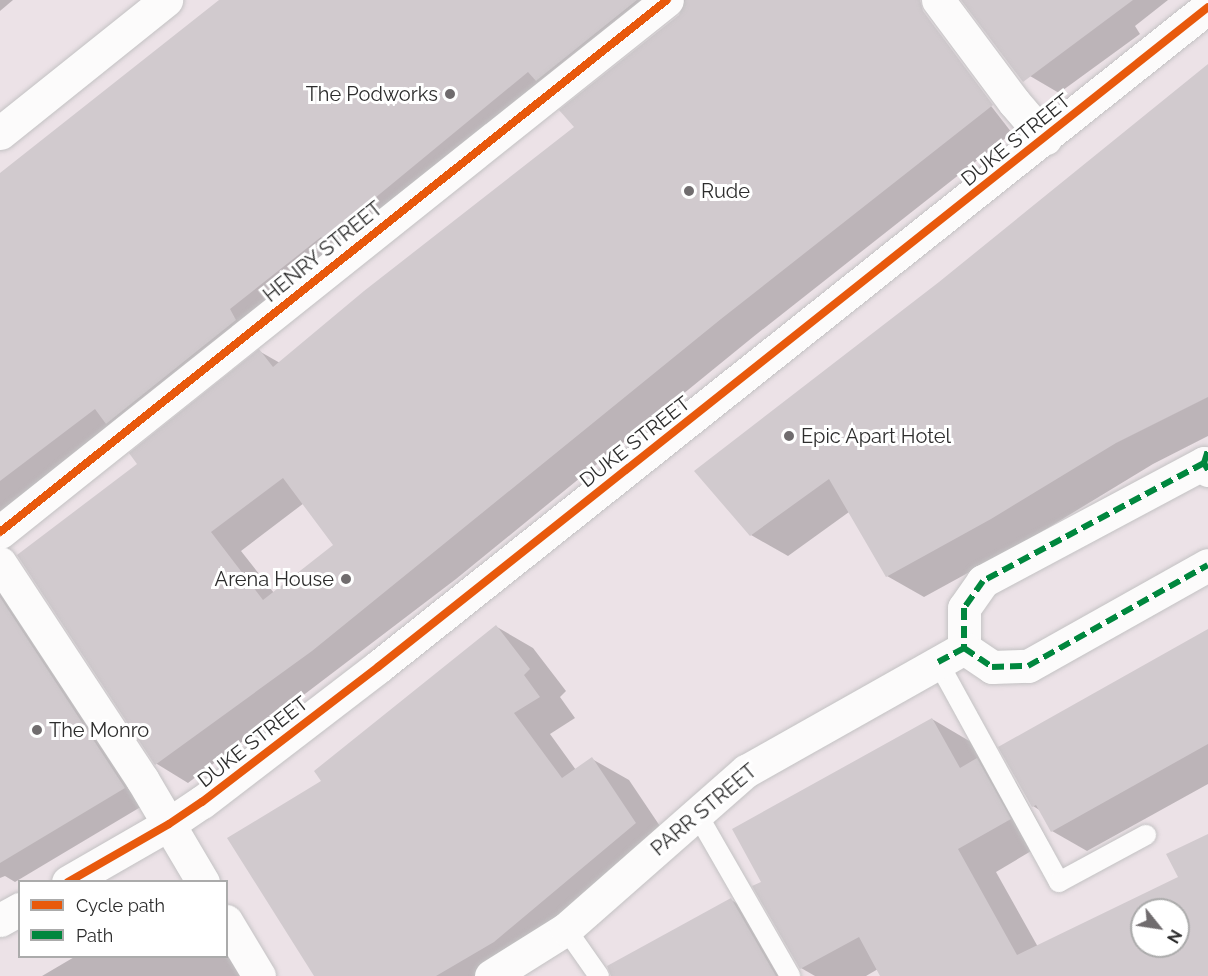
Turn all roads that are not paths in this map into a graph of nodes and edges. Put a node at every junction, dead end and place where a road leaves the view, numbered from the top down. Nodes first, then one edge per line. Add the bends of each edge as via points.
1 (166, 0) edge
2 (667, 0) edge
3 (938, 0) edge
4 (1208, 8) edge
5 (0, 133) edge
6 (1045, 138) junction
7 (1207, 461) edge
8 (0, 532) edge
9 (0, 563) edge
10 (1208, 565) edge
11 (951, 655) junction
12 (696, 814) junction
13 (169, 824) junction
14 (1146, 835) dead end
15 (71, 880) edge
16 (202, 880) edge
17 (18, 910) edge
18 (0, 920) edge
19 (228, 924) edge
20 (566, 929) junction
21 (259, 976) edge
22 (491, 976) edge
23 (599, 976) edge
24 (790, 976) edge

1 - 5 street
2 - 8 street, HENRY STREET
3 - 6 street
4 - 6 street, DUKE STREET
6 - 13 street, DUKE STREET via 378,667
7 - 11 street via 983,581 964,608
9 - 13 street
10 - 11 street via 1028,666 992,667
11 - 12 street, PARR STREET via 746,771
11 - 14 lane via 1059,882
12 - 20 street, PARR STREET
12 - 24 lane
13 - 15 street, DUKE STREET
13 - 16 street
17 - 18 street
19 - 21 street
20 - 22 street, PARR STREET
20 - 23 lane

